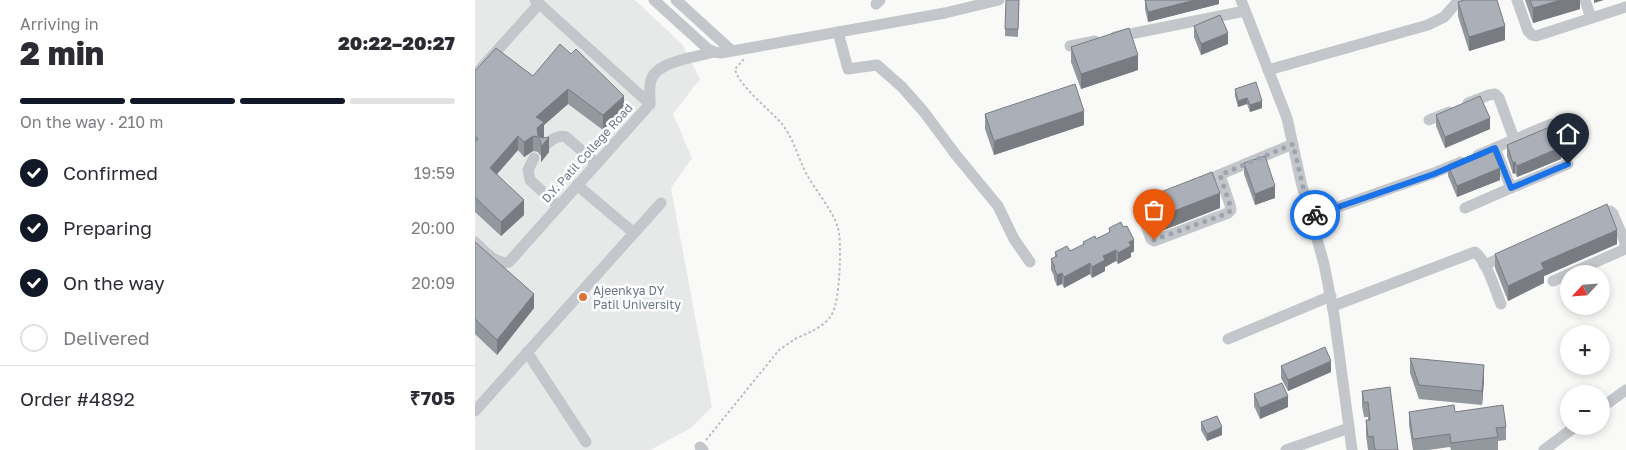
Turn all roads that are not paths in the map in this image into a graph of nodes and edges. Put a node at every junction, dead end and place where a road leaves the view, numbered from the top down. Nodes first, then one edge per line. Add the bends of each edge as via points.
1 (654, 0) edge
2 (676, 0) edge
3 (999, 0) edge
4 (1459, 0) edge
5 (1517, 0) edge
6 (1585, 0) edge
7 (537, 2) edge
8 (1243, 6) edge
9 (1626, 6) edge
10 (1591, 18) junction
11 (837, 32) junction
12 (1070, 46) edge
13 (728, 47) junction
14 (714, 52) junction
15 (1268, 70) junction
16 (475, 75) edge
17 (650, 104) junction
18 (1429, 120) dead end
19 (1551, 124) edge
20 (1514, 139) junction
21 (1293, 144) junction
22 (544, 146) edge
23 (1495, 148) junction
24 (533, 158) dead end
25 (596, 164) junction
26 (1568, 164) dead end
27 (1220, 175) junction
28 (577, 185) junction
29 (1194, 185) edge
30 (1511, 188) junction
31 (1168, 195) edge
32 (661, 203) dead end
33 (558, 206) junction
34 (1465, 208) dead end
35 (1310, 217) junction
36 (1588, 219) edge
37 (634, 233) junction
38 (475, 242) edge
39 (1519, 250) edge
40 (1030, 262) dead end
41 (1484, 265) junction
42 (1553, 280) dead end
43 (1332, 301) junction
44 (1501, 304) dead end
45 (1228, 339) dead end
46 (527, 352) junction
47 (1626, 390) edge
48 (1610, 402) edge
49 (475, 411) edge
50 (1349, 428) junction
51 (1564, 435) edge
52 (586, 442) dead end
53 (1286, 450) edge
54 (1352, 450) edge
55 (1544, 450) edge

1 - 14 street
2 - 13 street
3 - 11 street
4 - 15 street via 1444,17 1428,25
5 - 10 street via 1528,31 1536,36
6 - 10 street
7 - 16 street
7 - 17 street
8 - 12 street
8 - 15 street
9 - 10 street
11 - 13 street via 751,47
11 - 40 street via 849,69 877,65 925,112 956,156 998,206
13 - 14 street, D.Y. Patil College Road
14 - 17 street, D.Y. Patil College Road via 656,70 651,80
15 - 21 street via 1287,118
17 - 25 street, D.Y. Patil College Road
18 - 20 street via 1495,94
19 - 20 street
20 - 23 street
21 - 27 street
21 - 35 street
22 - 25 street via 556,137 566,137
23 - 30 street
23 - 35 street via 1434,174
24 - 33 street via 528,170 530,180
25 - 28 street, D.Y. Patil College Road
26 - 30 street
27 - 29 street
27 - 31 street via 1230,205 1228,213 1154,240 1140,209
28 - 33 street, D.Y. Patil College Road
28 - 37 street
30 - 34 street
32 - 37 street
33 - 38 street, D.Y. Patil College Road via 509,262 494,260
35 - 43 street
36 - 42 street via 1610,211 1625,242 1623,250
37 - 46 street
39 - 41 street
41 - 43 street via 1479,254 1472,252
41 - 44 street
43 - 45 street
43 - 50 street
46 - 49 street
46 - 52 street
47 - 48 street
50 - 53 street
50 - 54 street
51 - 55 street

